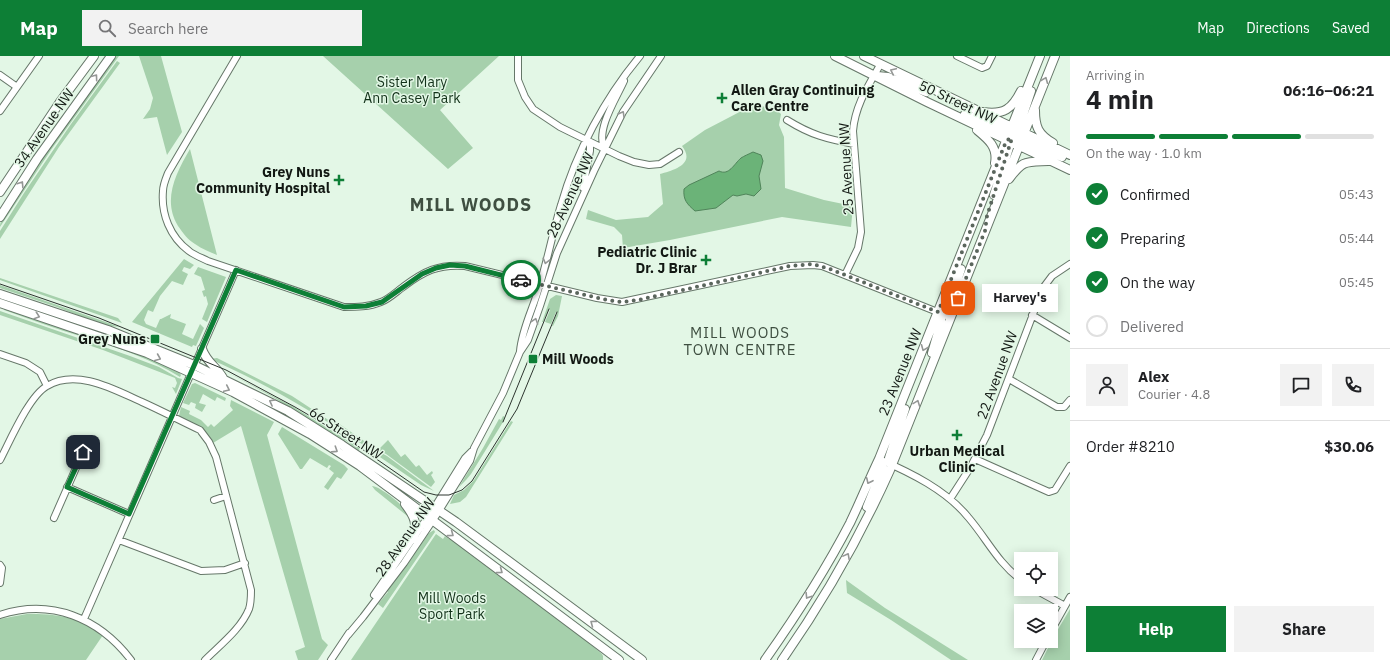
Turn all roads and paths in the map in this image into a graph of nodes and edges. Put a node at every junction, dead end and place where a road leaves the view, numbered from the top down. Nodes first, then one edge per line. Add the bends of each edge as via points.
1 (39, 56) edge
2 (94, 56) edge
3 (111, 56) edge
4 (237, 56) edge
5 (518, 56) edge
6 (640, 56) edge
7 (662, 56) edge
8 (835, 56) edge
9 (864, 56) edge
10 (956, 56) edge
11 (992, 56) edge
12 (1039, 56) edge
13 (1055, 56) edge
14 (880, 65) junction
15 (629, 70) junction
16 (0, 75) edge
17 (874, 76) junction
18 (17, 87) junction
19 (926, 101) junction
20 (956, 101) junction
21 (1035, 105) junction
22 (0, 110) edge
23 (978, 112) junction
24 (787, 120) dead end
25 (972, 123) junction
26 (1015, 136) junction
27 (587, 139) junction
28 (854, 144) junction
29 (604, 148) junction
30 (679, 152) dead end
31 (1069, 156) edge
32 (1051, 161) junction
33 (1070, 170) edge
34 (992, 176) junction
35 (1002, 191) junction
36 (0, 192) edge
37 (580, 202) junction
38 (0, 217) edge
39 (985, 231) junction
40 (964, 247) junction
41 (1070, 264) edge
42 (236, 270) junction
43 (845, 275) junction
44 (543, 286) junction
45 (0, 294) edge
46 (0, 303) edge
47 (938, 312) junction
48 (1032, 315) junction
49 (950, 319) junction
50 (1070, 338) edge
51 (202, 349) junction
52 (0, 354) edge
53 (193, 369) junction
54 (913, 375) junction
55 (1009, 378) junction
56 (223, 379) junction
57 (924, 383) junction
58 (46, 386) junction
59 (1070, 400) edge
60 (172, 416) junction
61 (83, 452) dead end
62 (879, 459) junction
63 (975, 459) junction
64 (0, 460) edge
65 (892, 465) junction
66 (1070, 466) edge
67 (379, 481) junction
68 (67, 487) junction
69 (226, 496) junction
70 (400, 497) junction
71 (950, 499) junction
72 (214, 500) dead end
73 (129, 514) junction
74 (434, 514) junction
75 (54, 518) dead end
76 (858, 534) junction
77 (414, 539) junction
78 (119, 540) junction
79 (245, 563) junction
80 (0, 565) edge
81 (1014, 575) edge
82 (0, 583) edge
83 (1047, 596) edge
84 (1070, 597) edge
85 (1065, 606) junction
86 (0, 615) edge
87 (1058, 618) edge
88 (84, 619) junction
89 (791, 624) junction
90 (348, 635) junction
91 (1042, 648) edge
92 (131, 660) edge
93 (205, 660) edge
94 (331, 660) edge
95 (620, 660) edge
96 (642, 660) edge
97 (765, 660) edge
98 (770, 660) edge
99 (782, 660) edge
100 (1036, 660) edge

1 - 18 street
2 - 36 main road, 34 Avenue NW
38 -> 3 main road, 34 Avenue NW via 37,159
4 - 42 street via 168,173 163,190 165,214 177,241 190,252 208,261
5 - 27 street via 518,80 533,109 560,127
6 - 15 street, 28 Avenue NW
29 -> 7 street, 28 Avenue NW via 623,112
8 - 17 main road, 50 Street NW
9 - 14 main road, 50 Street NW
10 - 11 street via 984,68
12 - 23 main road via 1021,92 1006,111
12 - 26 main road, 23 Avenue NW
21 -> 13 main road, 23 Avenue NW
14 - 17 street, 25 Avenue NW
20 -> 14 main road, 50 Street NW
15 - 27 street, 28 Avenue NW via 596,120
15 - 29 street via 602,130
16 - 18 street
17 - 19 main road, 50 Street NW
17 - 20 main road via 882,75
17 - 28 street, 25 Avenue NW via 857,108 854,119
18 - 22 street
19 - 25 main road, 50 Street NW
19 - 26 main road
20 - 23 main road, 50 Street NW
21 - 26 main road, 23 Avenue NW
21 - 31 main road via 1037,128
23 - 26 main road, 50 Street NW
24 - 28 street via 800,129 825,139
25 - 26 main road, 50 Street NW
25 - 34 main road via 994,148 996,158
26 - 31 main road
26 - 32 main road, 50 Street NW
26 - 34 main road, 23 Avenue NW
26 - 35 main road, 23 Avenue NW
26 - 39 main road via 987,216
27 - 29 street
27 - 37 street via 590,151
27 -> 44 street, 28 Avenue NW via 561,204
28 - 43 street, 25 Avenue NW via 862,232 858,248
29 - 30 street via 634,162 649,165 660,164
29 - 37 street, 28 Avenue NW
32 - 33 main road, 50 Street NW
32 - 35 main road via 1035,160 1023,164 1015,171
34 - 40 main road, 23 Avenue NW
35 - 39 main road, 23 Avenue NW
37 - 44 street, 28 Avenue NW
39 - 49 main road, 23 Avenue NW
40 - 47 main road, 23 Avenue NW
40 - 49 main road via 961,268 947,310
41 - 48 street, 22 Avenue NW via 1057,271 1046,283
42 - 44 street via 344,307 382,302 422,274 450,265 465,266
42 - 51 street
43 - 44 street via 813,264 795,266 622,302
43 - 47 street
44 - 74 street, 28 Avenue NW via 521,338 520,352 503,393 474,448 470,461
45 - 53 main road, 66 Street NW via 108,330
46 -> 53 main road, 66 Street NW
47 - 49 street
47 -> 54 main road, 23 Avenue NW
47 - 57 main road via 941,322
48 - 50 street
48 - 55 street, 22 Avenue NW
49 - 57 main road, 23 Avenue NW
51 - 53 street
51 - 56 main road via 207,360
52 - 58 street via 26,363 40,372
53 - 56 main road, 66 Street NW
53 - 60 street
53 -> 67 main road, 66 Street NW via 310,434
54 - 62 main road, 23 Avenue NW
54 - 65 main road via 889,458
55 - 59 street via 1055,406 1064,407
55 - 63 street, 22 Avenue NW via 994,421
74 -> 56 main road, 66 Street NW via 332,438 288,411
65 -> 57 main road, 23 Avenue NW
58 - 60 street via 73,380 104,385
58 - 64 street via 28,407
60 - 69 street via 200,430 209,442
60 - 73 street
61 - 68 street
62 - 65 street
62 - 76 main road via 883,467
62 -> 89 main road, 23 Avenue NW via 835,551
63 - 66 street via 1052,492
63 - 71 street, 22 Avenue NW
65 - 71 street
65 - 76 main road, 23 Avenue NW
67 - 70 main road, 66 Street NW
67 - 74 main road via 387,483
68 - 73 street
68 - 75 street
69 - 72 street
69 - 79 street
70 - 74 main road, 66 Street NW
70 - 77 main road via 415,519
71 - 81 street via 968,517 999,560
73 - 78 street
74 - 77 street, 28 Avenue NW
74 - 90 street, 28 Avenue NW via 404,563
74 -> 95 main road, 66 Street NW
96 -> 74 main road via 519,568
99 -> 76 main road, 23 Avenue NW via 812,617
77 - 90 street, 28 Avenue NW
78 - 79 street via 202,571 225,570
78 - 88 street
79 - 93 street via 251,590 249,608 238,627
80 - 82 street
83 - 85 street
84 - 85 street
85 - 87 street
86 - 88 street via 26,610 57,610
88 - 92 street via 116,641
89 - 97 main road, 23 Avenue NW
89 - 98 main road
90 - 94 street, 28 Avenue NW
91 - 100 street

